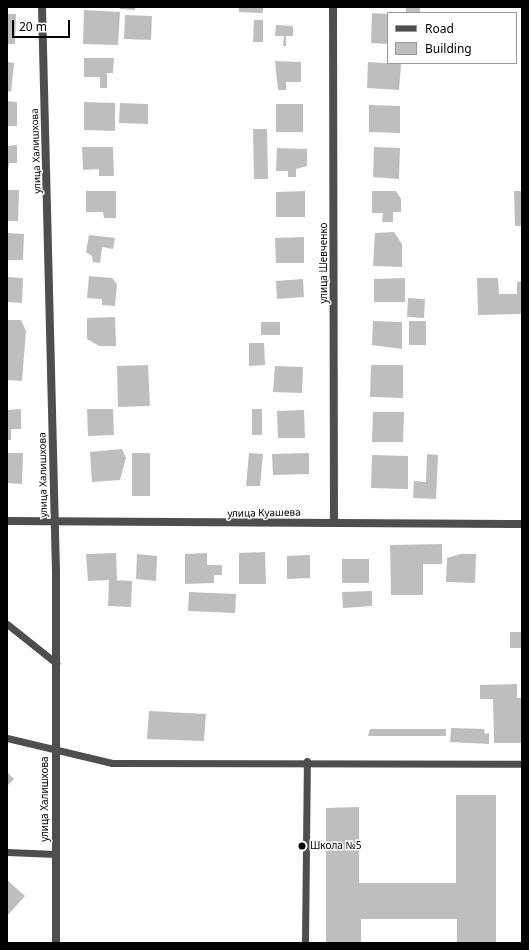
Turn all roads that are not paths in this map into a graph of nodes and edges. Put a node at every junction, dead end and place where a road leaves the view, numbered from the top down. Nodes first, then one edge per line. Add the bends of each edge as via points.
1 (42, 7) edge
2 (333, 7) edge
3 (334, 520) junction
4 (7, 521) edge
5 (54, 521) junction
6 (522, 524) edge
7 (7, 624) edge
8 (56, 663) junction
9 (7, 738) edge
10 (55, 751) junction
11 (307, 761) junction
12 (522, 764) edge
13 (7, 852) edge
14 (56, 854) junction
15 (56, 943) edge
16 (305, 943) edge

1 - 5 street, улица Халишхова
2 - 3 street, улица Шевченко
3 - 5 street, улица Куашева via 136,524
3 - 6 street, улица Куашева
4 - 5 street, улица Куашева
5 - 8 street, улица Халишхова
7 - 8 lane
8 - 10 street, улица Халишхова
9 - 10 lane
10 - 11 lane via 112,763
10 - 14 street, улица Халишхова
11 - 12 lane
11 - 16 lane
13 - 14 lane
14 - 15 street, улица Халишхова

